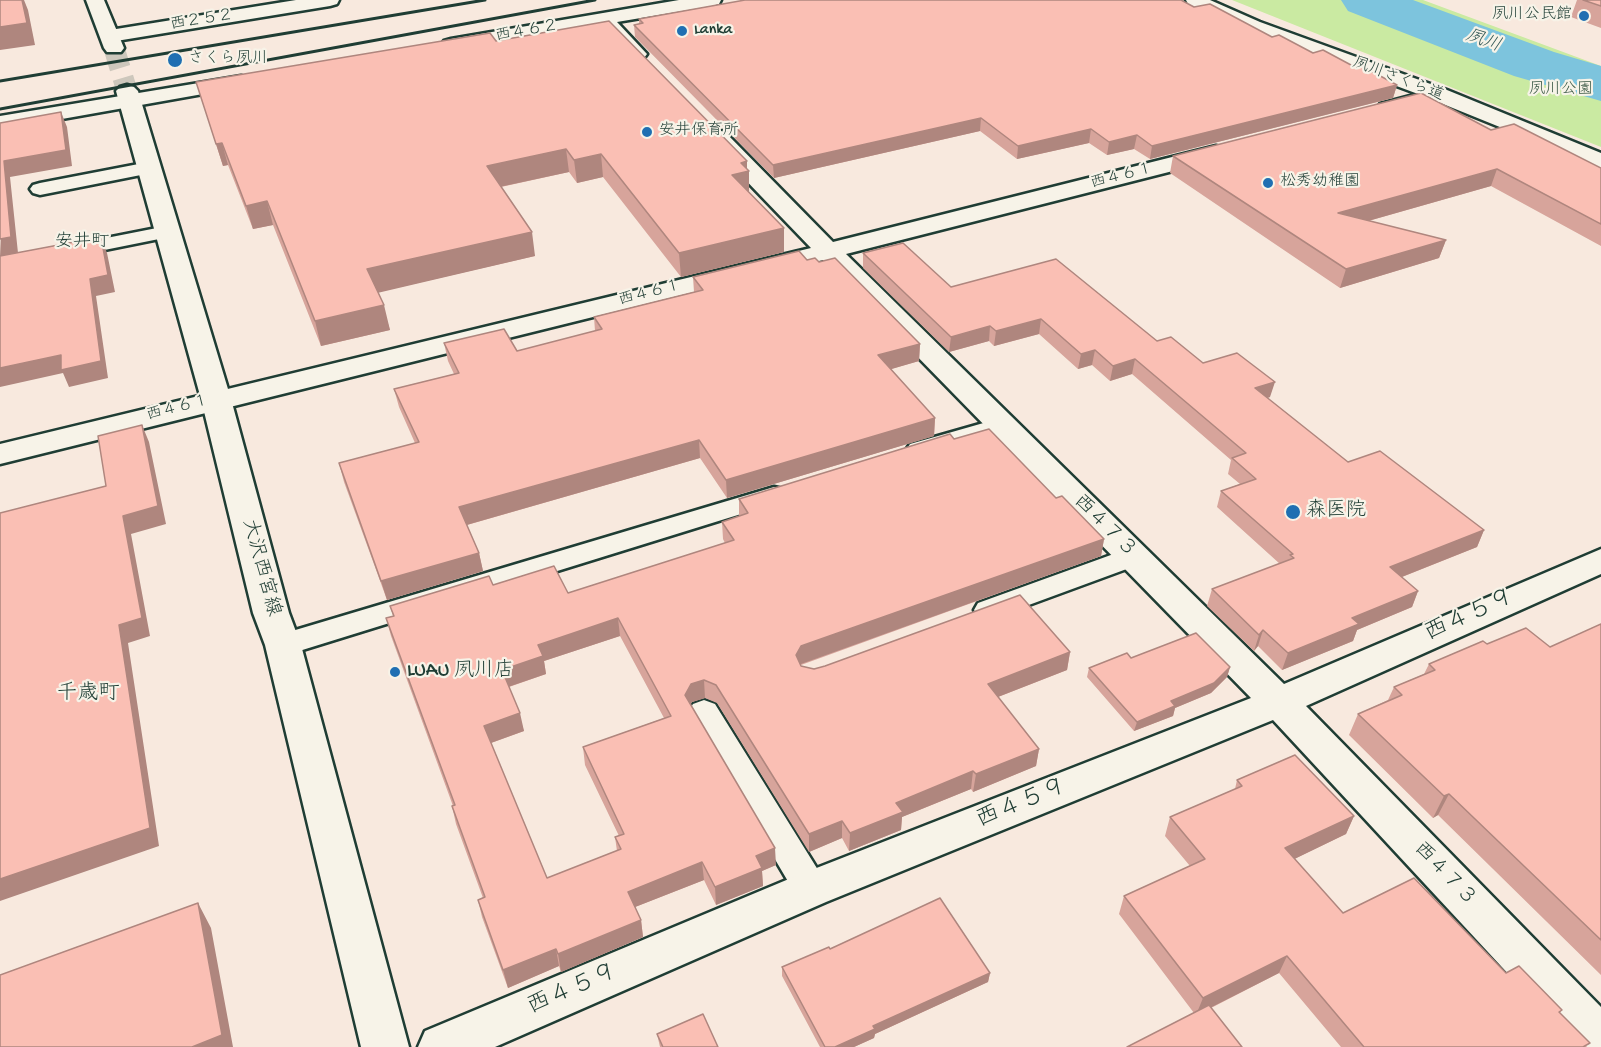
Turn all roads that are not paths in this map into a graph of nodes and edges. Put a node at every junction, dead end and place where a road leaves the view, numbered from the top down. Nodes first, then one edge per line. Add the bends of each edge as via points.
1 (95, 0) edge
2 (330, 0) edge
3 (712, 0) edge
4 (1195, 0) edge
5 (603, 19) junction
6 (438, 48) edge
7 (659, 77) edge
8 (261, 78) edge
9 (1439, 95) junction
10 (128, 96) junction
11 (1364, 115) edge
12 (697, 117) edge
13 (0, 123) edge
14 (1241, 146) edge
15 (1601, 160) edge
16 (149, 168) junction
17 (40, 189) dead end
18 (167, 232) junction
19 (828, 252) junction
20 (0, 265) edge
21 (216, 399) junction
22 (1002, 425) junction
23 (0, 454) edge
24 (899, 456) edge
25 (796, 488) edge
26 (1133, 556) junction
27 (1601, 560) edge
28 (968, 617) edge
29 (283, 645) junction
30 (1279, 702) junction
31 (704, 712) dead end
32 (811, 889) junction
33 (1601, 1040) edge
34 (385, 1047) edge
35 (442, 1047) edge

1 - 2 street, 西２５２ via 112,42
3 - 5 street, 西４６２
4 - 9 street, 夙川さくら道 via 1253,26
5 - 6 street, 西４６２
5 - 7 street
8 - 10 street
9 - 11 street
9 - 15 street, 夙川さくら道
10 - 13 street
10 - 16 street, 大沢西宮線
12 - 19 street, 西４７３
14 - 19 street, 西４６１
16 - 17 lane
16 - 18 street, 大沢西宮線
18 - 20 lane
18 - 21 street, 大沢西宮線
19 - 21 street, 西４６１
19 - 22 street, 西４７３
21 - 23 street, 西４６１
21 - 29 street, 大沢西宮線 via 271,613
22 - 24 lane
22 - 26 street, 西４７３
25 - 29 lane
26 - 28 lane
26 - 30 street, 西４７３
27 - 30 street, 西４５９
29 - 34 street, 大沢西宮線
30 - 32 street, 西４５９
30 - 33 street, 西４７３
31 - 32 lane
32 - 35 street, 西４５９

